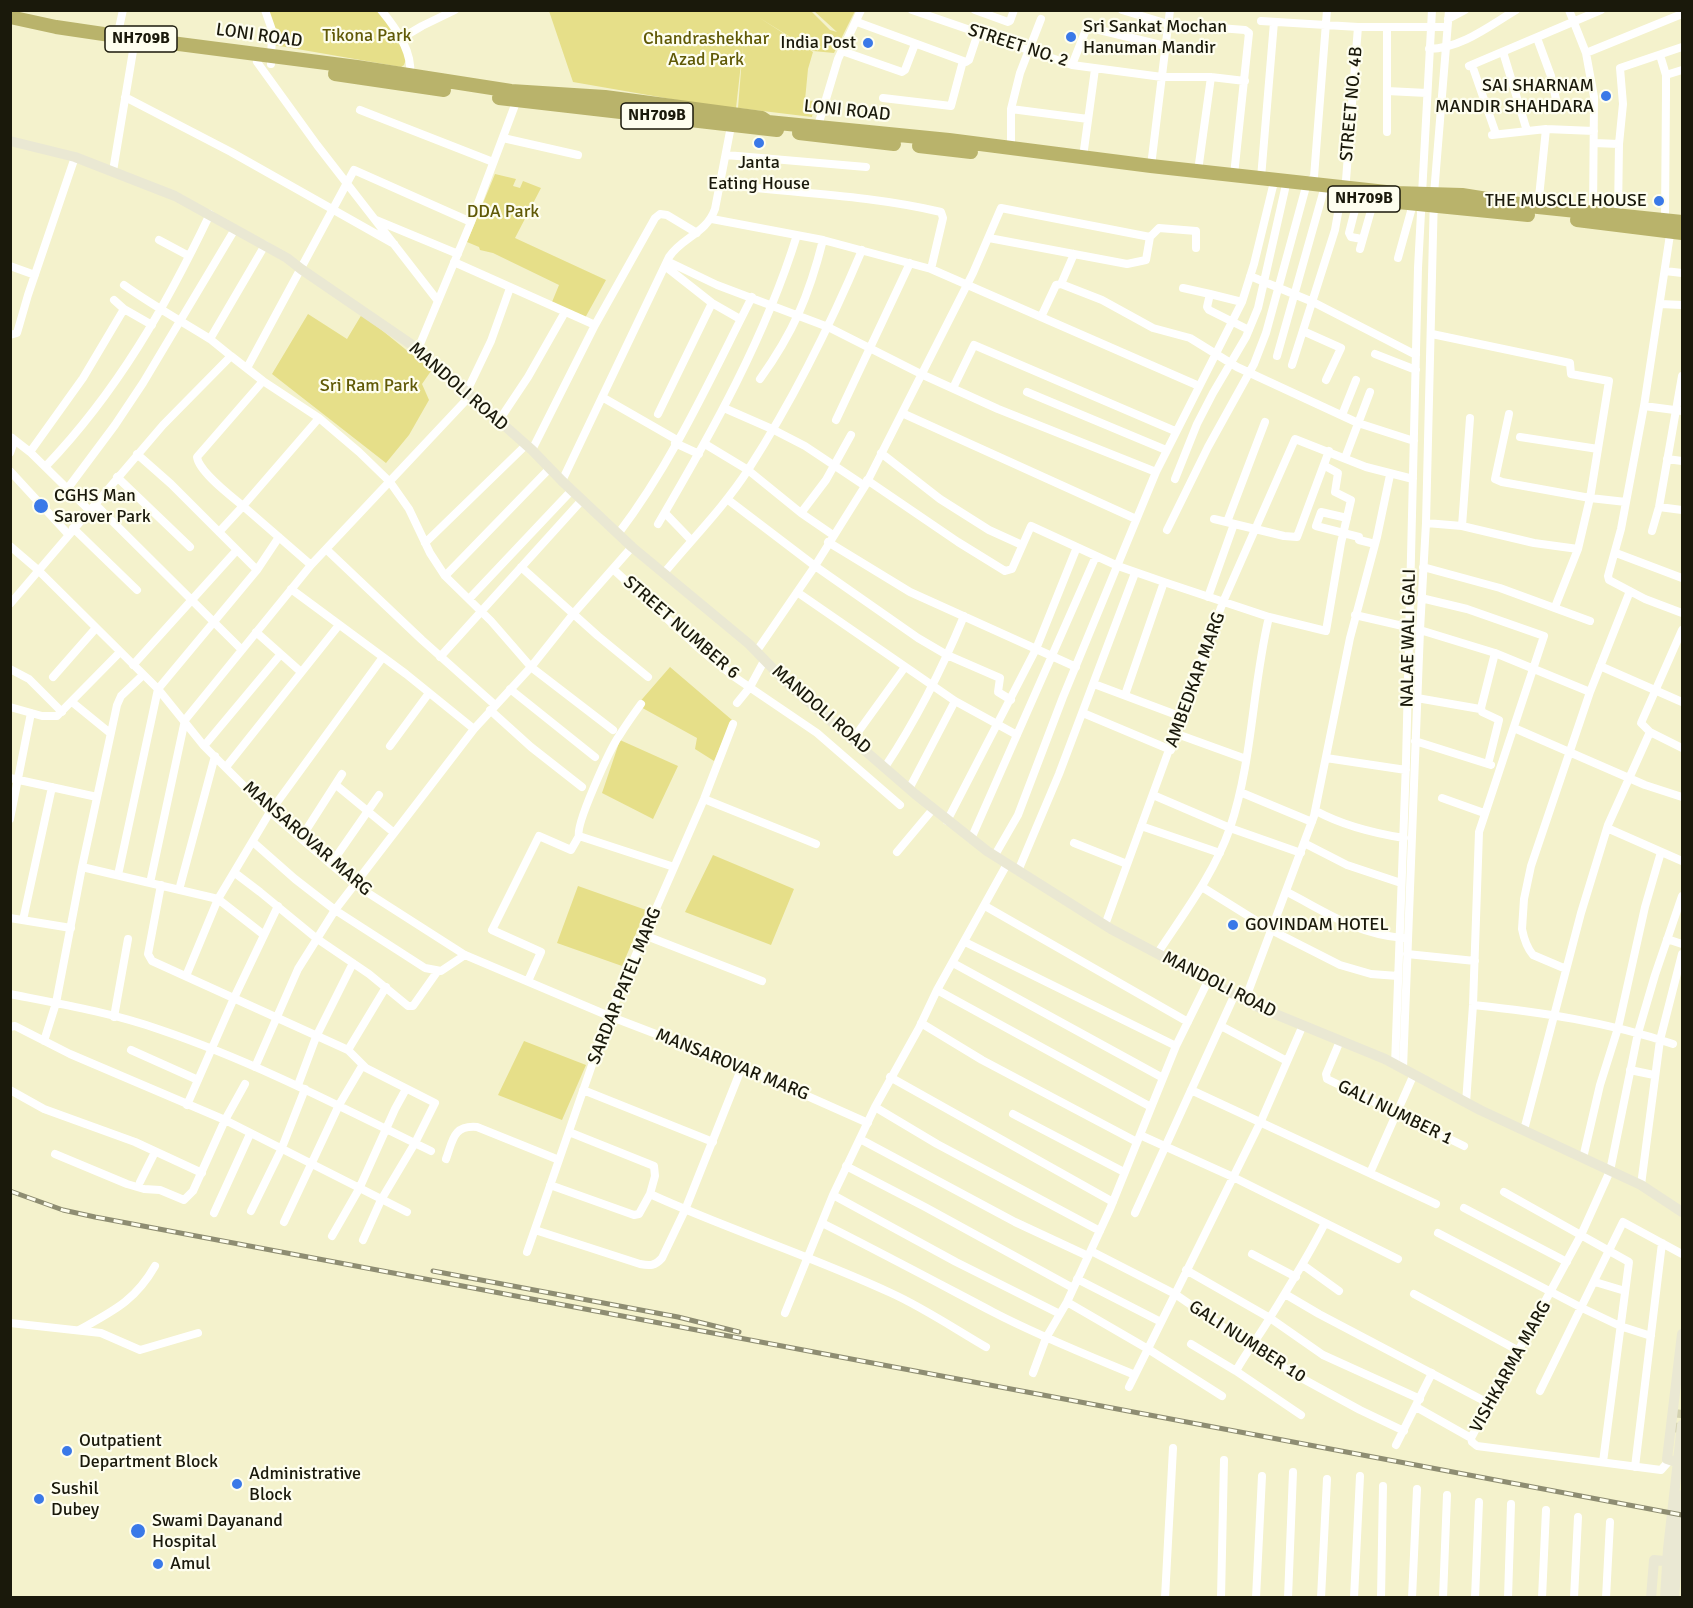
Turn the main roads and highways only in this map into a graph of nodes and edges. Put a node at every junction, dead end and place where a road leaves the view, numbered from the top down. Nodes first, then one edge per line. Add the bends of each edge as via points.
1 (10, 17) edge
2 (10, 25) edge
3 (117, 39) junction
4 (272, 60) junction
5 (518, 95) junction
6 (817, 130) junction
7 (1273, 184) junction
8 (1309, 184) junction
9 (1426, 203) junction
10 (1593, 217) junction
11 (1674, 225) edge

1 - 3 highway, LONI ROAD / NH709B
2 - 3 highway, LONI ROAD / NH709B
3 - 4 highway, LONI ROAD / NH709B
3 - 4 highway, LONI ROAD / NH709B via 134,45 257,62
4 - 5 highway, LONI ROAD / NH709B
4 - 5 highway, LONI ROAD / NH709B via 410,75
5 - 6 highway, LONI ROAD / NH709B via 605,97 732,120 762,118
6 - 7 highway, LONI ROAD / NH709B
6 - 7 highway, LONI ROAD / NH709B via 949,140 1234,175
7 - 8 highway, LONI ROAD / NH709B
7 - 8 highway, LONI ROAD / NH709B
8 - 9 highway, LONI ROAD / NH709B
8 - 9 highway, LONI ROAD / NH709B via 1323,193 1341,196
9 - 10 highway, LONI ROAD / NH709B
9 - 10 highway, LONI ROAD / NH709B via 1462,195
10 - 11 highway, LONI ROAD / NH709B
10 - 11 highway, LONI ROAD / NH709B via 1618,215

